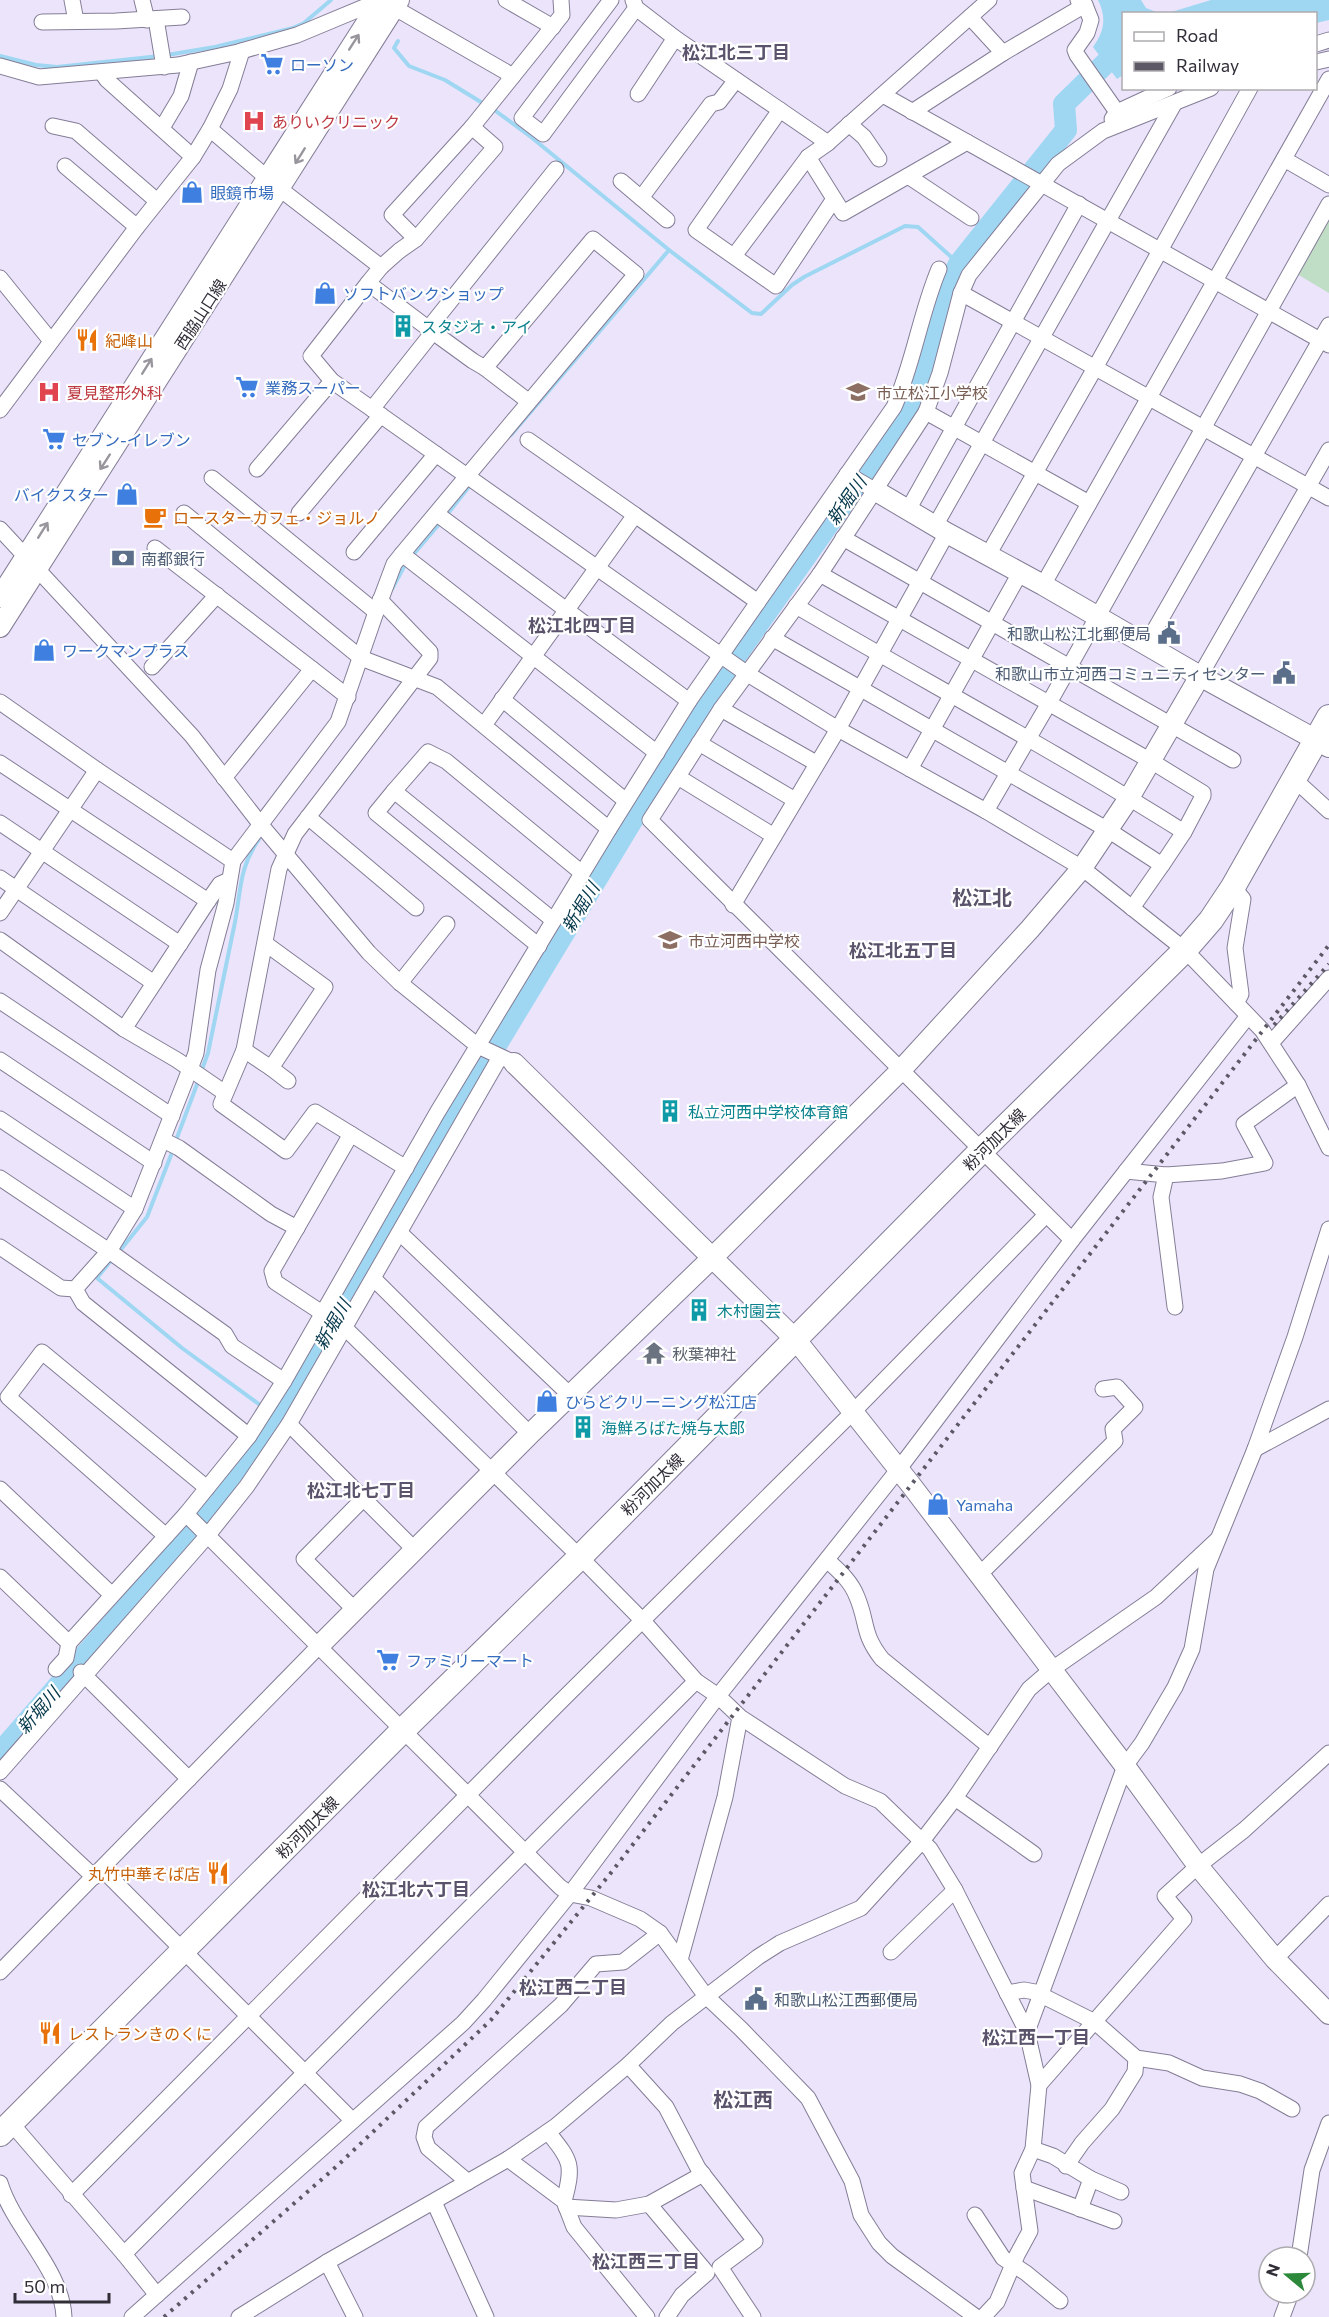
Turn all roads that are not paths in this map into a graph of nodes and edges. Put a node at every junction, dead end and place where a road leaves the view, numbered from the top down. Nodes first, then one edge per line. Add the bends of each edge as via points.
1 (72, 0) edge
2 (142, 0) edge
3 (506, 0) edge
4 (561, 0) edge
5 (610, 0) edge
6 (988, 0) edge
7 (391, 2) edge
8 (1082, 2) edge
9 (635, 4) edge
10 (182, 17) dead end
11 (970, 17) junction
12 (152, 19) junction
13 (76, 21) junction
14 (42, 22) dead end
15 (553, 27) junction
16 (675, 38) junction
17 (237, 53) junction
18 (1003, 53) junction
19 (191, 62) junction
20 (0, 66) edge
21 (164, 67) junction
22 (102, 73) junction
23 (513, 76) junction
24 (1329, 79) edge
25 (736, 80) junction
26 (1164, 90) edge
27 (1206, 90) edge
28 (1249, 90) edge
29 (638, 94) dead end
30 (883, 95) junction
31 (1174, 104) junction
32 (1115, 109) junction
33 (780, 110) junction
34 (912, 112) junction
35 (849, 124) junction
36 (53, 126) dead end
37 (471, 127) junction
38 (162, 128) junction
39 (210, 129) junction
40 (1103, 132) junction
41 (967, 142) junction
42 (828, 143) junction
43 (190, 154) junction
44 (807, 157) junction
45 (879, 159) dead end
46 (1284, 159) junction
47 (65, 166) dead end
48 (556, 169) dead end
49 (908, 176) junction
50 (621, 181) dead end
51 (1040, 182) junction
52 (273, 183) junction
53 (1329, 185) edge
54 (154, 198) junction
55 (641, 198) junction
56 (834, 199) junction
57 (1079, 204) junction
58 (1329, 204) edge
59 (971, 219) dead end
60 (667, 220) dead end
61 (1109, 221) junction
62 (134, 224) junction
63 (416, 239) junction
64 (1161, 250) junction
65 (735, 256) junction
66 (381, 267) junction
67 (939, 269) dead end
68 (0, 278) edge
69 (1215, 281) junction
70 (368, 283) junction
71 (961, 293) junction
72 (1268, 310) junction
73 (1012, 321) junction
74 (1329, 325) edge
75 (431, 331) junction
76 (48, 338) junction
77 (1043, 339) junction
78 (1325, 342) edge
79 (485, 368) junction
80 (1095, 368) junction
81 (332, 381) junction
82 (1149, 399) junction
83 (528, 401) junction
84 (0, 410) edge
85 (377, 412) junction
86 (926, 412) junction
87 (953, 428) junction
88 (1203, 428) junction
89 (528, 440) dead end
90 (983, 444) junction
91 (1329, 450) edge
92 (435, 454) junction
93 (1255, 457) junction
94 (258, 469) dead end
95 (847, 474) junction
96 (1035, 474) junction
97 (469, 476) junction
98 (213, 478) dead end
99 (1309, 486) junction
100 (876, 491) junction
101 (1329, 498) edge
102 (1089, 503) junction
103 (908, 510) junction
104 (183, 513) dead end
105 (299, 513) dead end
106 (437, 514) junction
107 (634, 515) junction
108 (0, 529) edge
109 (941, 530) junction
110 (843, 538) junction
111 (155, 548) dead end
112 (354, 552) dead end
113 (402, 554) junction
114 (988, 555) junction
115 (32, 563) junction
116 (596, 567) junction
117 (1020, 573) junction
118 (820, 574) junction
119 (921, 581) junction
120 (1043, 585) junction
121 (217, 595) junction
122 (0, 597) edge
123 (758, 602) junction
124 (378, 606) junction
125 (796, 606) junction
126 (566, 610) junction
127 (1096, 616) junction
128 (901, 619) junction
129 (994, 622) junction
130 (0, 627) edge
131 (772, 638) junction
132 (1146, 645) junction
133 (721, 654) junction
134 (881, 654) junction
135 (533, 656) junction
136 (361, 658) junction
137 (971, 660) junction
138 (1069, 665) junction
139 (152, 666) dead end
140 (312, 669) junction
141 (746, 673) junction
142 (1200, 676) junction
143 (415, 678) junction
144 (860, 690) junction
145 (951, 696) junction
146 (348, 697) junction
147 (502, 699) junction
148 (689, 701) junction
149 (0, 702) edge
150 (1049, 703) junction
151 (721, 709) junction
152 (1329, 717) edge
153 (1172, 724) junction
154 (484, 725) junction
155 (838, 729) junction
156 (932, 730) junction
157 (1028, 737) junction
158 (699, 744) junction
159 (1323, 744) edge
160 (657, 753) junction
161 (1233, 760) dead end
162 (1151, 761) junction
163 (0, 763) edge
164 (816, 763) junction
165 (910, 769) junction
166 (97, 770) junction
167 (1008, 773) junction
168 (678, 777) junction
169 (224, 778) junction
170 (1294, 780) junction
171 (394, 791) junction
172 (1130, 798) junction
173 (795, 800) junction
174 (626, 801) junction
175 (70, 810) junction
176 (986, 811) junction
177 (1329, 811) edge
178 (308, 817) junction
179 (0, 823) edge
180 (261, 825) junction
181 (609, 829) junction
182 (1108, 830) junction
183 (1184, 832) junction
184 (774, 836) junction
185 (42, 852) junction
186 (284, 853) junction
187 (233, 861) junction
188 (1162, 865) junction
189 (1083, 868) junction
190 (582, 873) junction
191 (0, 879) edge
192 (229, 880) junction
193 (1233, 887) junction
194 (16, 889) junction
195 (208, 901) junction
196 (734, 905) junction
197 (416, 908) dead end
198 (1132, 908) junction
199 (0, 913) edge
200 (553, 920) junction
201 (447, 924) dead end
202 (0, 940) edge
203 (180, 944) junction
204 (266, 944) junction
205 (538, 946) junction
206 (1185, 950) junction
207 (1329, 978) edge
208 (154, 983) junction
209 (400, 983) junction
210 (0, 1001) edge
211 (1236, 1003) junction
212 (1248, 1016) junction
213 (124, 1029) junction
214 (1271, 1043) junction
215 (478, 1046) junction
216 (244, 1050) junction
217 (0, 1060) edge
218 (507, 1060) junction
219 (271, 1068) junction
220 (190, 1069) junction
221 (900, 1071) junction
222 (288, 1081) dead end
223 (1298, 1085) junction
224 (225, 1093) junction
225 (172, 1116) junction
226 (0, 1119) edge
227 (351, 1134) junction
228 (163, 1140) junction
229 (1329, 1148) edge
230 (982, 1150) junction
231 (154, 1163) junction
232 (406, 1168) junction
233 (1126, 1171) junction
234 (1166, 1175) junction
235 (0, 1178) edge
236 (135, 1209) junction
237 (1046, 1215) junction
238 (297, 1228) junction
239 (1329, 1229) edge
240 (400, 1233) junction
241 (1072, 1240) junction
242 (0, 1247) edge
243 (109, 1251) junction
244 (711, 1259) junction
245 (374, 1279) junction
246 (75, 1289) junction
247 (1175, 1307) dead end
248 (324, 1313) junction
249 (345, 1328) junction
250 (795, 1340) junction
251 (284, 1381) junction
252 (1103, 1389) dead end
253 (570, 1395) junction
254 (4, 1402) edge
255 (1328, 1410) edge
256 (852, 1413) junction
257 (289, 1424) junction
258 (530, 1434) junction
259 (249, 1436) junction
260 (1255, 1449) junction
261 (898, 1470) junction
262 (492, 1472) junction
263 (207, 1488) junction
264 (0, 1489) edge
265 (363, 1499) junction
266 (188, 1516) junction
267 (206, 1533) junction
268 (166, 1536) junction
269 (1218, 1539) junction
270 (415, 1550) junction
271 (580, 1557) junction
272 (827, 1560) junction
273 (979, 1575) junction
274 (0, 1577) edge
275 (111, 1594) junction
276 (355, 1610) junction
277 (643, 1622) junction
278 (319, 1646) junction
279 (1051, 1670) junction
280 (83, 1673) junction
281 (696, 1681) junction
282 (718, 1696) junction
283 (740, 1717) junction
284 (403, 1730) junction
285 (990, 1747) junction
286 (1329, 1754) edge
287 (1125, 1766) junction
288 (0, 1772) edge
289 (189, 1779) junction
290 (0, 1789) edge
291 (469, 1796) junction
292 (956, 1798) junction
293 (922, 1841) junction
294 (525, 1853) junction
295 (1034, 1854) dead end
296 (1198, 1866) junction
297 (98, 1873) junction
298 (955, 1890) junction
299 (570, 1893) junction
300 (1329, 1904) edge
301 (660, 1933) junction
302 (185, 1950) junction
303 (891, 1952) dead end
304 (1275, 1959) junction
305 (680, 1960) junction
306 (0, 1972) edge
307 (1007, 1993) junction
308 (705, 1995) junction
309 (1041, 1995) junction
310 (1329, 2014) edge
311 (250, 2016) junction
312 (1095, 2022) junction
313 (1027, 2032) junction
314 (1136, 2058) junction
315 (628, 2065) junction
316 (305, 2073) junction
317 (1039, 2085) junction
318 (1292, 2109) dead end
319 (352, 2120) junction
320 (1329, 2123) edge
321 (5, 2129) edge
322 (548, 2132) junction
323 (1033, 2150) junction
324 (508, 2159) junction
325 (1066, 2166) junction
326 (703, 2174) junction
327 (1090, 2179) junction
328 (468, 2182) junction
329 (0, 2183) edge
330 (1024, 2188) junction
331 (1121, 2192) dead end
332 (71, 2195) junction
333 (434, 2202) junction
334 (565, 2204) junction
335 (649, 2204) junction
336 (1080, 2209) junction
337 (975, 2215) dead end
338 (1114, 2221) dead end
339 (1301, 2245) edge
340 (124, 2254) junction
341 (327, 2262) junction
342 (1012, 2265) junction
343 (157, 2295) junction
344 (1060, 2301) dead end
345 (64, 2317) edge
346 (132, 2317) edge
347 (239, 2317) edge
348 (355, 2317) edge
349 (486, 2317) edge
350 (647, 2317) edge
351 (667, 2317) edge
352 (753, 2317) edge
353 (976, 2317) edge
354 (983, 2317) edge

1 - 13 street
2 - 12 street
3 - 15 street
4 - 15 street via 562,15
5 - 9 street via 522,118 543,134
6 - 11 street
7 - 17 street
7 - 23 street
7 - 52 street, 西脇山口線
8 - 18 street
8 - 32 street via 1091,20 1075,50
9 - 16 street
10 - 12 street
11 - 18 street
11 - 30 street
12 - 13 street
12 - 21 street
13 - 14 street
15 - 23 street
16 - 25 street
16 - 29 street
17 - 19 street
17 - 39 street via 230,89
18 - 34 street
19 - 21 street
19 - 38 street via 181,96
20 - 22 street via 39,77
21 - 22 street
22 - 38 street
23 - 37 street
24 - 46 street
25 - 33 street
25 - 55 street via 719,102 711,104
26 - 32 street
27 - 31 street
28 - 64 street
30 - 34 street
30 - 35 street
31 - 40 street
31 - 61 street
32 - 40 street
33 - 42 street
33 - 65 street via 696,230
34 - 41 street
35 - 42 street
35 - 45 street
36 - 54 street via 76,131
37 - 63 street via 392,215
37 - 63 street via 495,147
38 - 43 street
39 - 43 street
39 - 52 street
40 - 51 street
41 - 49 street
41 - 51 street
42 - 44 street
43 - 54 street
44 - 56 street
44 - 65 street
46 - 53 street
46 - 69 street
47 - 62 street
48 - 75 street
49 - 56 street via 843,213
49 - 59 street
50 - 55 street
51 - 57 street
51 - 71 street via 969,275
52 - 66 street
52 - 115 street, 西脇山口線
54 - 62 street
55 - 60 street
56 - 65 street via 776,285
57 - 61 street
57 - 73 street
58 - 72 street
61 - 64 street
61 - 77 street
62 - 76 street
63 - 66 street
64 - 69 street
64 - 80 street
66 - 70 street
67 - 95 street via 906,381 894,407
68 - 76 street
69 - 72 street
69 - 82 street
70 - 75 street
70 - 81 street via 311,356
71 - 73 street
71 - 86 street
72 - 78 street
72 - 88 street
73 - 77 street
73 - 87 street
74 - 78 street
75 - 79 street
75 - 85 street
76 - 84 street
77 - 80 street
77 - 90 street
78 - 93 street
79 - 83 street
79 - 83 street via 593,238 636,274
80 - 82 street
80 - 96 street
81 - 85 street
81 - 94 street
82 - 88 street
82 - 102 street
83 - 97 street
85 - 92 street
85 - 105 street
86 - 87 street
86 - 100 street
87 - 90 street
87 - 103 street
88 - 93 street
88 - 127 street
89 - 107 street
90 - 96 street
90 - 109 street
91 - 99 street
92 - 97 street
92 - 112 street
93 - 99 street
93 - 132 street
95 - 100 street
95 - 123 street
96 - 102 street
96 - 114 street
97 - 106 street
97 - 116 street
98 - 124 street
99 - 101 street
99 - 142 street
100 - 103 street
100 - 110 street
102 - 120 street
103 - 109 street
104 - 136 street
106 - 113 street
106 - 126 street
107 - 116 street
107 - 123 street
108 - 115 street
109 - 114 street
109 - 119 street
110 - 118 street
110 - 119 street
111 - 121 street
113 - 124 street via 394,564
113 - 135 street
114 - 117 street
115 - 122 street, 西脇山口線
115 - 130 street, 西脇山口線
115 - 169 street via 192,736
116 - 126 street
116 - 133 street
117 - 120 street
117 - 129 street
118 - 125 street
118 - 128 street
119 - 128 street
119 - 129 street
120 - 127 street
121 - 139 street
121 - 140 street
123 - 133 street
124 - 136 street
124 - 143 street via 430,652
125 - 131 street
125 - 134 street
126 - 135 street
126 - 148 street
127 - 132 street
127 - 138 street
128 - 134 street
128 - 137 street
129 - 137 street
129 - 138 street
131 - 141 street
131 - 144 street
132 - 142 street
133 - 141 street
133 - 148 street
134 - 144 street
134 - 145 street
135 - 147 street
135 - 160 street
136 - 143 street
136 - 146 street
137 - 145 street
137 - 150 street
138 - 150 street
138 - 153 street
140 - 146 street
140 - 169 street
141 - 151 street
141 - 155 street
142 - 153 street
142 - 159 street
143 - 154 street via 437,687
143 - 178 street
144 - 155 street
144 - 156 street
145 - 156 street
145 - 157 street
146 - 180 street via 338,722
147 - 154 street
147 - 174 street
148 - 160 street
149 - 166 street
150 - 157 street
150 - 162 street
151 - 158 street
151 - 164 street
152 - 159 main road, 粉河加太線
153 - 161 street
153 - 162 street
154 - 181 street
155 - 164 street
155 - 165 street
156 - 165 street
156 - 167 street
157 - 167 street
157 - 172 street
158 - 168 street
158 - 173 street
159 - 170 main road, 粉河加太線
160 - 174 street
162 - 172 street
162 - 183 street via 1203,793
163 - 175 street
164 - 173 street
165 - 176 street
166 - 175 street
166 - 187 street
167 - 176 street
167 - 182 street
168 - 184 street
168 - 196 street via 650,820
169 - 180 street
170 - 177 street
170 - 193 main road, 粉河加太線
171 - 190 street via 428,752 446,761
171 - 200 street
171 - 205 street via 376,813
172 - 182 street
172 - 183 street
173 - 184 street
174 - 181 street
175 - 185 street
175 - 195 street
176 - 189 street
178 - 186 street
178 - 197 street
179 - 185 street
180 - 186 street
180 - 187 street
181 - 190 street
182 - 188 street
182 - 189 street
183 - 188 street
184 - 196 street
185 - 194 street
185 - 203 street
186 - 204 street
186 - 209 street
187 - 192 street
188 - 198 street
189 - 198 street
189 - 221 street
190 - 200 street
191 - 194 street
192 - 195 street via 220,884
192 - 220 street
193 - 206 main road, 粉河加太線
193 - 211 street via 1243,899 1235,948 1241,994
194 - 199 street
194 - 208 street
195 - 203 street
196 - 221 street
198 - 206 street
200 - 205 street
201 - 209 street
202 - 213 street
203 - 208 street
204 - 216 street
204 - 219 street via 325,987
205 - 215 street
206 - 211 street
206 - 230 main road, 粉河加太線
207 - 214 street
208 - 213 street
209 - 215 street
210 - 225 street
211 - 212 street
212 - 214 street
212 - 233 street
213 - 220 street
214 - 223 street
215 - 218 street
215 - 232 street
216 - 219 street
216 - 224 street
217 - 231 street
218 - 240 street
218 - 244 street
219 - 222 street
220 - 224 street
220 - 225 street
221 - 230 street
221 - 244 street
223 - 229 street
223 - 234 street via 1244,1124 1265,1163
224 - 227 street via 221,1104 285,1151 315,1112
225 - 228 street
226 - 236 street
227 - 232 street
227 - 238 street
228 - 231 street
228 - 238 street via 271,1215
230 - 237 street
230 - 250 main road, 粉河加太線
231 - 236 street
232 - 248 street
233 - 234 street
233 - 241 street
234 - 247 street via 1161,1197
235 - 243 street
236 - 243 street
237 - 241 street
237 - 256 street
238 - 248 street via 272,1271 275,1282
239 - 260 street
240 - 245 street
240 - 253 street
241 - 261 street
242 - 246 street via 61,1288
243 - 246 street
243 - 251 street
244 - 250 street
244 - 253 street
245 - 249 street
245 - 258 street
246 - 259 street via 83,1303
248 - 249 street
248 - 251 street
249 - 257 street
249 - 262 street
250 - 256 street
250 - 271 main road, 粉河加太線
251 - 259 street
252 - 273 street via 1118,1387 1136,1407 1113,1429 1115,1441
253 - 258 street
254 - 263 street via 42,1352
254 - 268 street
255 - 260 street
256 - 261 street
256 - 277 street
257 - 265 street
257 - 267 street via 247,1486
258 - 262 street
259 - 263 street
260 - 269 street
261 - 272 street
261 - 273 street
262 - 270 street
262 - 271 street
263 - 266 street
264 - 275 street
265 - 270 street
265 - 276 street via 304,1558
266 - 267 street
266 - 268 street
267 - 278 street
267 - 280 street
268 - 275 street
269 - 279 street via 1156,1597
269 - 287 street via 1206,1569 1192,1649 1175,1687
270 - 276 street
271 - 277 street
271 - 284 main road, 粉河加太線
272 - 282 street
272 - 285 street via 849,1582 858,1598 870,1645 882,1659
273 - 279 street
274 - 275 street via 65,1657
276 - 278 street
277 - 281 street
277 - 291 street
278 - 284 street
278 - 289 street
279 - 285 street via 1029,1689
279 - 287 street
280 - 288 street
280 - 289 street
281 - 282 street
281 - 294 street
282 - 283 street
282 - 299 street
283 - 293 street via 845,1786 880,1801
283 - 305 street via 725,1797
284 - 291 street
284 - 302 main road, 粉河加太線
285 - 292 street
286 - 296 street
287 - 296 street
287 - 309 street
289 - 297 street
290 - 297 street
291 - 294 street
291 - 311 street
292 - 293 street
292 - 295 street
293 - 298 street
293 - 308 street via 861,1908 780,1943
294 - 299 street
294 - 316 street
296 - 304 street
296 - 312 street via 1165,1896 1184,1919
297 - 302 street
297 - 306 street
298 - 303 street
298 - 307 street
299 - 301 street via 640,1919
299 - 319 street via 463,2023
300 - 304 street
301 - 305 street
301 - 328 street via 623,1962 596,1964 561,2005 426,2127 424,2138 428,2148
302 - 311 street
302 - 321 main road, 粉河加太線
304 - 310 street
305 - 308 street
307 - 309 street via 1024,1990
307 - 313 street
308 - 315 street
308 - 353 street via 808,2098 852,2181 861,2216 879,2243
309 - 312 street
309 - 313 street
311 - 316 street
311 - 332 street
312 - 314 street
312 - 317 street
313 - 317 street
314 - 318 street via 1168,2063 1202,2078 1240,2084
314 - 325 street via 1136,2072
315 - 322 street
315 - 326 street via 666,2107
316 - 319 street
316 - 340 street
317 - 323 street
319 - 343 street
320 - 339 street via 1312,2170
321 - 332 street
322 - 324 street
322 - 334 street via 568,2158 570,2179
323 - 325 street via 1053,2156
323 - 330 street via 1022,2173
324 - 328 street
324 - 334 street
325 - 327 street
326 - 335 street
326 - 352 street via 754,2241 720,2267
327 - 331 street
327 - 336 street
328 - 333 street
329 - 345 street via 54,2281
330 - 336 street
330 - 342 street via 1030,2231
332 - 340 street
333 - 341 street
333 - 349 street
334 - 335 street via 616,2210
334 - 350 street via 574,2227
335 - 351 street via 707,2272 682,2295
336 - 338 street
337 - 342 street via 1003,2258
340 - 343 street
341 - 347 street
341 - 348 street
342 - 344 street
342 - 354 street via 997,2302
343 - 346 street

